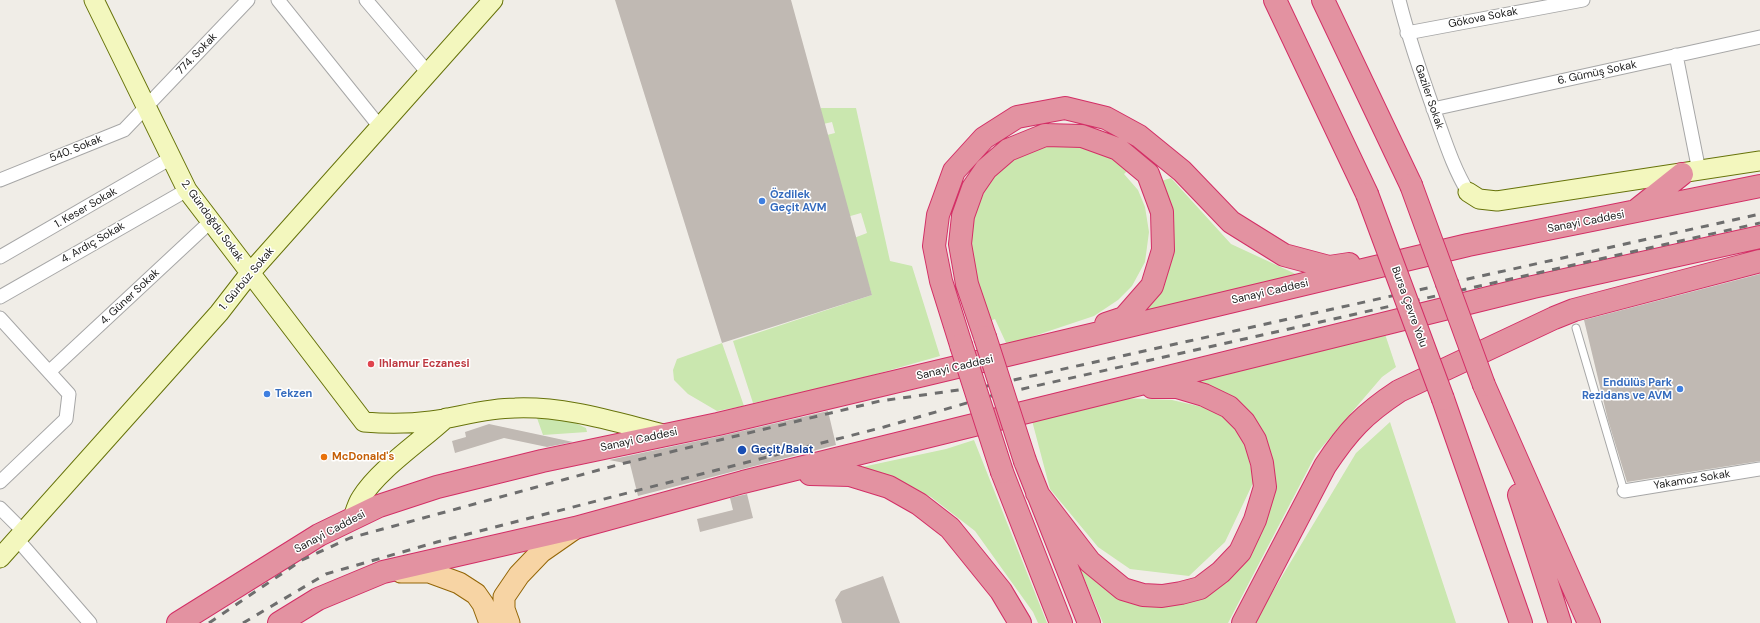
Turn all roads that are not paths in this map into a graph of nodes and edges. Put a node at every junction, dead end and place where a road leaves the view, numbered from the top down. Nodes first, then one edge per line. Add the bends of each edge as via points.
1 (94, 0) edge
2 (248, 0) edge
3 (278, 0) edge
4 (366, 0) edge
5 (493, 0) edge
6 (1275, 0) edge
7 (1323, 0) edge
8 (1398, 0) edge
9 (1583, 0) edge
10 (1407, 33) junction
11 (1760, 37) edge
12 (1676, 56) junction
13 (429, 74) junction
14 (146, 107) junction
15 (1433, 109) junction
16 (380, 127) junction
17 (171, 158) junction
18 (1760, 161) edge
19 (1691, 172) junction
20 (0, 180) edge
21 (1760, 186) edge
22 (187, 190) junction
23 (1468, 192) joint
24 (1635, 212) junction
25 (210, 222) junction
26 (1760, 237) edge
27 (1468, 244) junction
28 (0, 257) edge
29 (1760, 261) edge
30 (250, 273) junction
31 (0, 297) edge
32 (0, 318) edge
33 (1576, 328) dead end
34 (1057, 343) junction
35 (49, 372) junction
36 (1484, 385) junction
37 (1125, 387) junction
38 (1443, 399) junction
39 (446, 418) junction
40 (664, 434) junction
41 (1760, 469) edge
42 (0, 482) edge
43 (743, 482) junction
44 (1624, 491) joint
45 (1037, 493) junction
46 (0, 508) edge
47 (353, 518) junction
48 (575, 528) junction
49 (20, 535) junction
50 (0, 558) edge
51 (383, 572) junction
52 (90, 623) edge
53 (178, 623) edge
54 (279, 623) edge
55 (490, 623) edge
56 (509, 623) edge
57 (1020, 623) edge
58 (1061, 623) edge
59 (1089, 623) edge
60 (1243, 623) edge
61 (1506, 623) edge
62 (1521, 623) edge
63 (1560, 623) edge
64 (1589, 623) edge

1 - 14 street, 2. Gündoğdu Sokak
2 - 14 street, 774. Sokak
3 - 16 street
4 - 13 street
5 - 13 street, 1. Gürbüz Sokak
6 - 38 highway, Bursa Çevre Yolu, bridge via 1367,194
7 - 36 highway, bridge via 1411,185
8 - 10 street, Gaziler Sokak
9 - 10 street, Gökova Sokak
10 - 15 street, Gaziler Sokak
11 - 12 street, 6. Gümüş Sokak
12 - 15 street, 6. Gümüş Sokak
12 - 19 street
13 - 16 street, 1. Gürbüz Sokak
14 - 17 street, 2. Gündoğdu Sokak
14 - 20 street, 540. Sokak via 124,130
15 - 23 street, Gaziler Sokak via 1457,174
16 - 30 street, 1. Gürbüz Sokak
17 - 22 street, 2. Gündoğdu Sokak
17 - 28 street, 1. Keser Sokak
18 - 19 street
19 - 23 street via 1497,201 1479,199
19 - 24 highway
21 - 24 highway, Sanayi Caddesi
22 - 25 street, 2. Gündoğdu Sokak
22 - 31 street, 4. Ardıç Sokak
24 - 27 highway, Sanayi Caddesi
25 - 30 street, 2. Gündoğdu Sokak
25 - 35 street, 4. Güner Sokak
26 - 37 highway via 1533,287
27 - 34 highway, Sanayi Caddesi
27 - 58 highway, bridge via 1329,268 1284,255 1231,222 1182,171 1139,136 1106,118 1065,108 1017,117 984,138 954,171 938,215 934,246 941,281 1002,472
29 - 60 highway via 1561,315 1400,391 1378,405 1340,442 1325,466
30 - 39 street, 2. Gündoğdu Sokak via 364,422 412,423
30 - 49 street, 1. Gürbüz Sokak via 219,313
32 - 35 street
33 - 44 lane
34 - 40 highway, Sanayi Caddesi via 718,424
34 - 45 highway, bridge via 1124,318 1152,286 1163,250 1162,212 1148,174 1118,148 1082,136 1045,135 1008,150 986,169 973,188 963,216 960,244 968,284
35 - 42 street via 69,394 66,419
36 - 63 highway
36 - 64 highway
37 - 43 highway
37 - 45 highway via 1177,387 1204,395 1229,407 1244,422 1255,440 1262,463 1264,487 1255,520 1240,552 1222,572 1200,588 1162,596 1142,595 1123,589 1090,562
38 - 61 highway
38 - 62 highway, Bursa Çevre Yolu
39 - 40 street via 489,409 540,408 573,412
39 - 47 street via 397,459 372,485 360,498
40 - 47 highway, Sanayi Caddesi via 470,478 407,496
41 - 44 street, Yakamoz Sokak
43 - 48 highway
43 - 57 highway via 809,474 850,475 889,487 919,504 950,528 1001,591
45 - 59 highway
46 - 49 street
47 - 53 highway, Sanayi Caddesi via 319,535
48 - 51 highway
48 - 56 main road via 541,552 504,597 504,609
49 - 50 street, 1. Gürbüz Sokak
49 - 52 street
51 - 54 highway via 318,599
51 - 55 main road via 429,572 459,583 476,594

